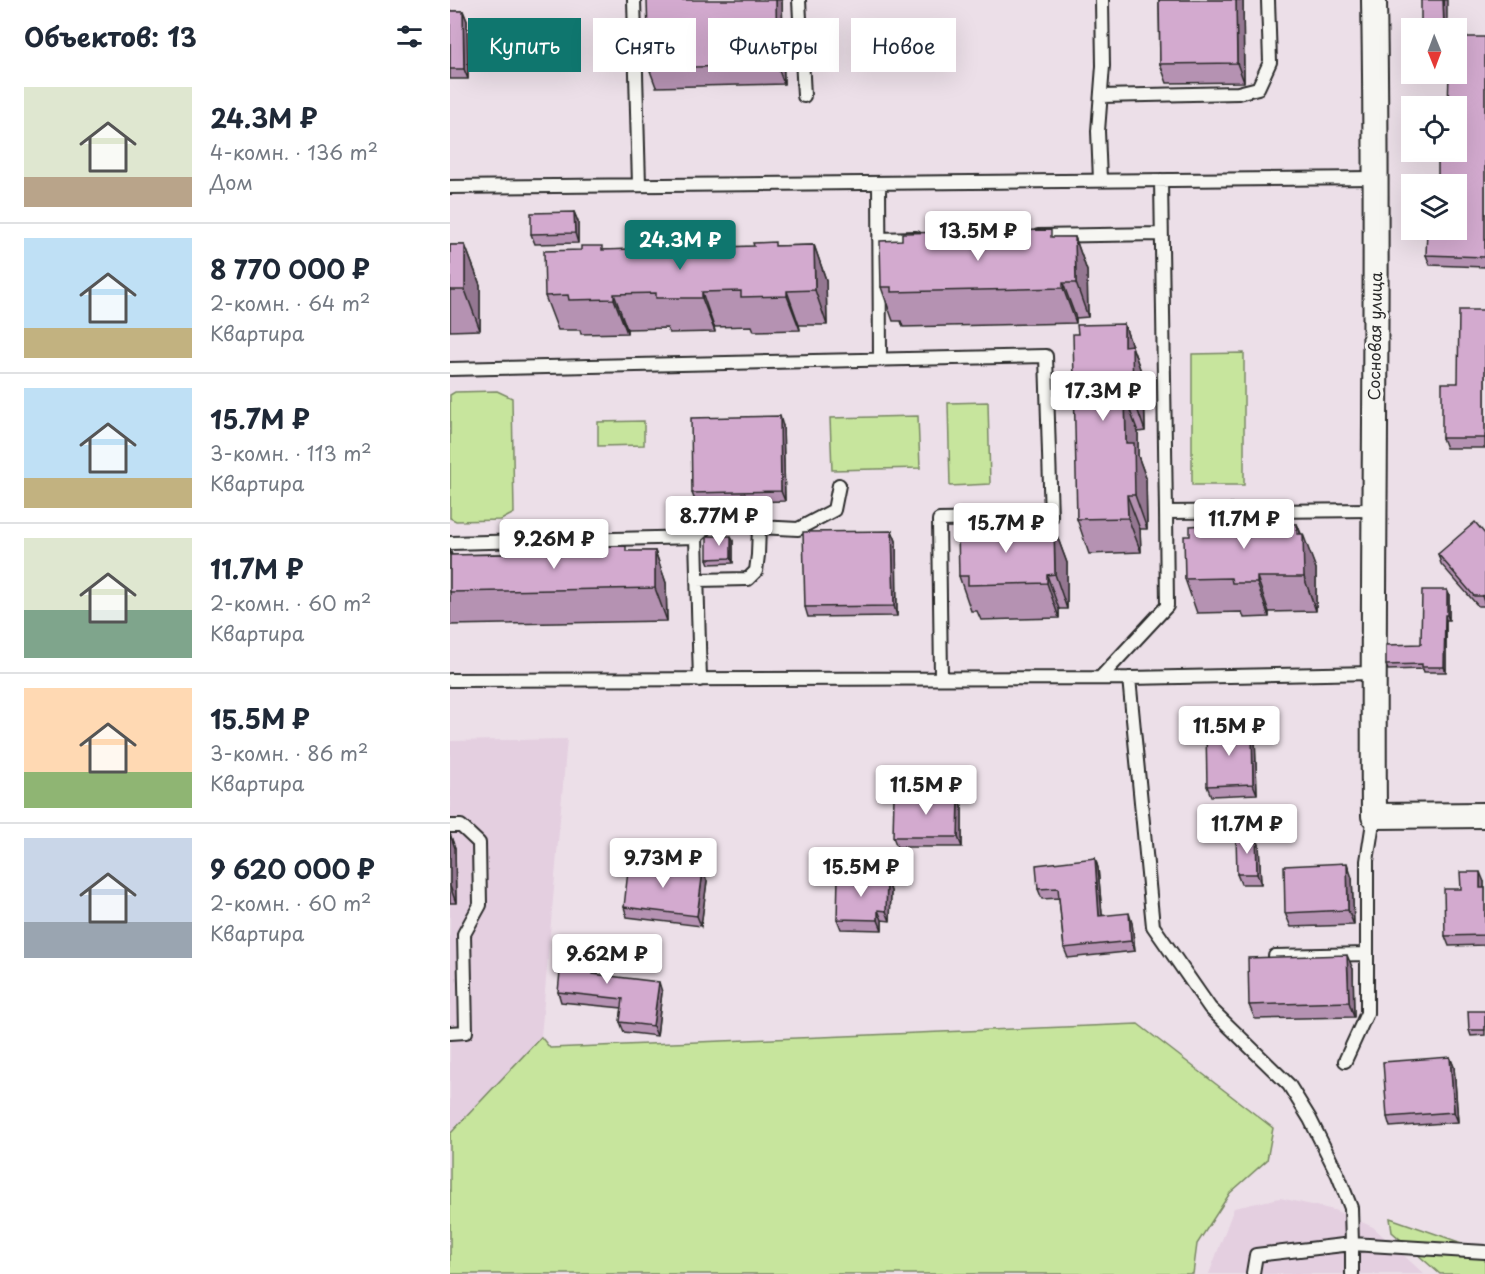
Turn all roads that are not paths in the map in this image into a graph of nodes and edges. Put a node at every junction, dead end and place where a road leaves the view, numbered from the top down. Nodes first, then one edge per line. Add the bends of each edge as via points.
1 (634, 0) edge
2 (799, 0) edge
3 (1101, 0) edge
4 (1268, 0) edge
5 (1374, 0) edge
6 (804, 96) dead end
7 (1101, 96) junction
8 (1377, 178) junction
9 (1100, 180) junction
10 (1161, 180) junction
11 (879, 184) junction
12 (639, 185) junction
13 (450, 187) edge
14 (1160, 234) junction
15 (879, 238) junction
16 (880, 359) junction
17 (450, 369) edge
18 (839, 485) dead end
19 (1373, 510) junction
20 (1166, 512) junction
21 (759, 527) junction
22 (696, 537) junction
23 (450, 543) edge
24 (698, 580) junction
25 (1373, 673) junction
26 (941, 677) junction
27 (1101, 678) junction
28 (1130, 678) junction
29 (450, 680) edge
30 (700, 680) junction
31 (1485, 815) edge
32 (1374, 816) junction
33 (450, 826) edge
34 (1367, 954) junction
35 (1275, 956) edge
36 (450, 1033) edge
37 (1345, 1061) dead end
38 (1352, 1244) junction
39 (1485, 1252) edge
40 (1253, 1273) edge
41 (1352, 1274) edge

1 - 12 lane
2 - 6 lane
3 - 7 lane
4 - 7 lane via 1270,62 1258,88 1238,93
5 - 8 street, Сосновая улица
7 - 9 lane
8 - 10 lane
8 - 19 street, Сосновая улица
9 - 10 lane
9 - 11 lane
10 - 14 lane
11 - 12 lane
11 - 15 lane
12 - 13 lane
14 - 15 lane
14 - 20 lane
15 - 16 lane
16 - 17 lane
16 - 26 lane via 1046,356 1051,518 939,520
18 - 21 lane via 834,510 798,529
19 - 20 lane
19 - 25 street, Сосновая улица
20 - 27 lane via 1167,606
21 - 22 lane via 745,521 713,522
21 - 24 lane via 756,571 748,579
22 - 23 lane
22 - 24 lane
24 - 30 lane
25 - 28 lane
25 - 32 street, Сосновая улица
26 - 27 lane
26 - 30 lane
27 - 28 lane
28 - 38 lane via 1153,926 1210,1008 1289,1086 1310,1119 1351,1208
29 - 30 lane
31 - 32 street
32 - 34 lane via 1367,861
33 - 36 lane via 461,826 479,843 480,905 464,934 466,1032
34 - 35 lane
34 - 37 lane via 1367,1013
38 - 39 lane
38 - 40 lane via 1256,1255
38 - 41 lane

